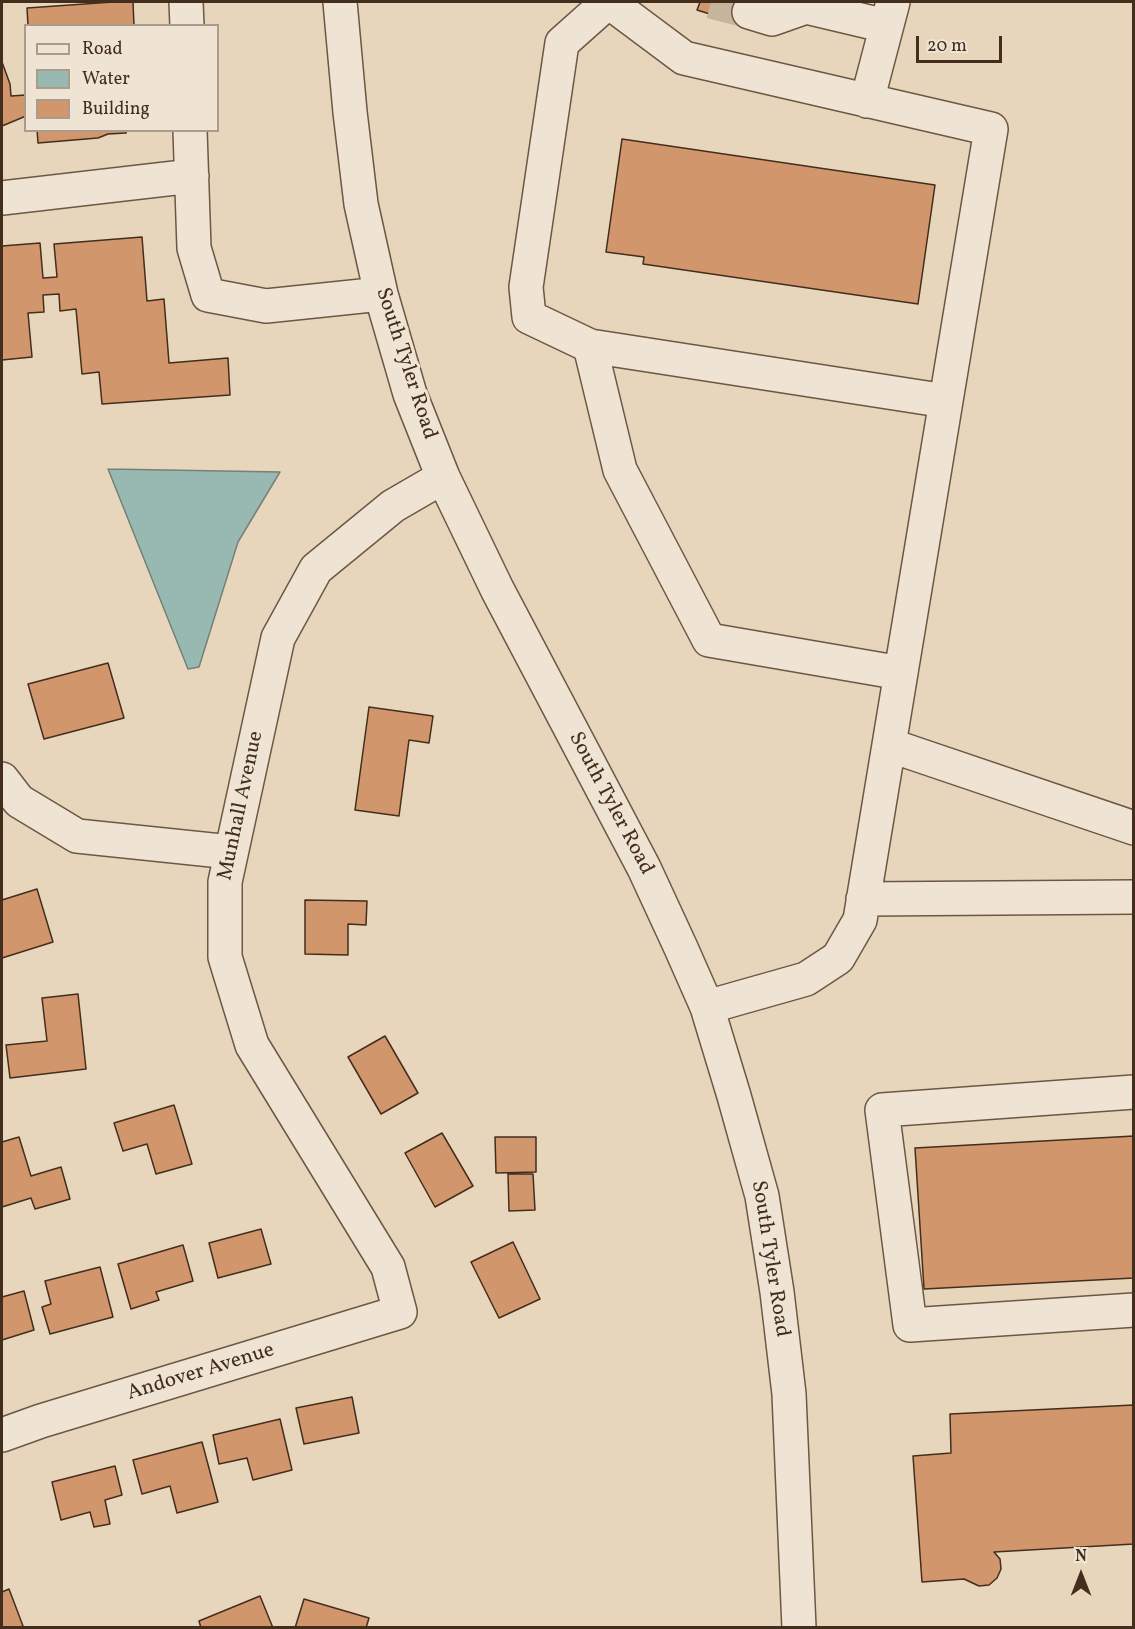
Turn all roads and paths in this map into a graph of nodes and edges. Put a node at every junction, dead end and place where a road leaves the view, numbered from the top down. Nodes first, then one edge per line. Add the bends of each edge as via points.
1 (186, 2) edge
2 (340, 2) edge
3 (608, 2) edge
4 (803, 4) edge
5 (749, 12) tunnel mouth
6 (890, 14) edge
7 (187, 24) edge
8 (867, 100) junction
9 (190, 132) edge
10 (192, 176) junction
11 (2, 198) edge
12 (381, 294) junction
13 (590, 346) junction
14 (946, 401) junction
15 (442, 477) junction
16 (901, 673) junction
17 (890, 745) junction
18 (2, 779) edge
19 (1134, 828) edge
20 (231, 852) junction
21 (1134, 897) edge
22 (863, 899) junction
23 (706, 1007) junction
24 (1134, 1092) edge
25 (1134, 1310) edge
26 (400, 1312) joint
27 (2, 1435) edge
28 (800, 1628) edge

1 - 7 street
2 - 12 street, South Tyler Road via 361,204
3 - 8 street via 684,58
3 - 13 street via 562,44 526,287 529,317
4 - 5 street via 772,19
4 - 6 street
6 - 8 street
8 - 14 street via 991,129
9 - 10 street
10 - 11 street
10 - 12 street via 194,248 208,296 266,306
12 - 15 street, South Tyler Road via 410,394
13 - 14 street
13 - 16 street via 620,471 709,640
14 - 16 street
15 - 20 street, Munhall Avenue via 393,506 316,569 310,579 278,638
15 - 23 street, South Tyler Road via 644,868
16 - 17 street
17 - 19 street
17 - 22 street
18 - 20 street via 19,801 77,836
20 - 26 street, Munhall Avenue via 225,882 225,957 252,1045 388,1268
21 - 22 street
22 - 23 street via 860,920 838,958 806,979
23 - 28 street, South Tyler Road via 762,1196 777,1292 789,1394
24 - 25 street via 882,1110 910,1326
26 - 27 street, Andover Avenue

